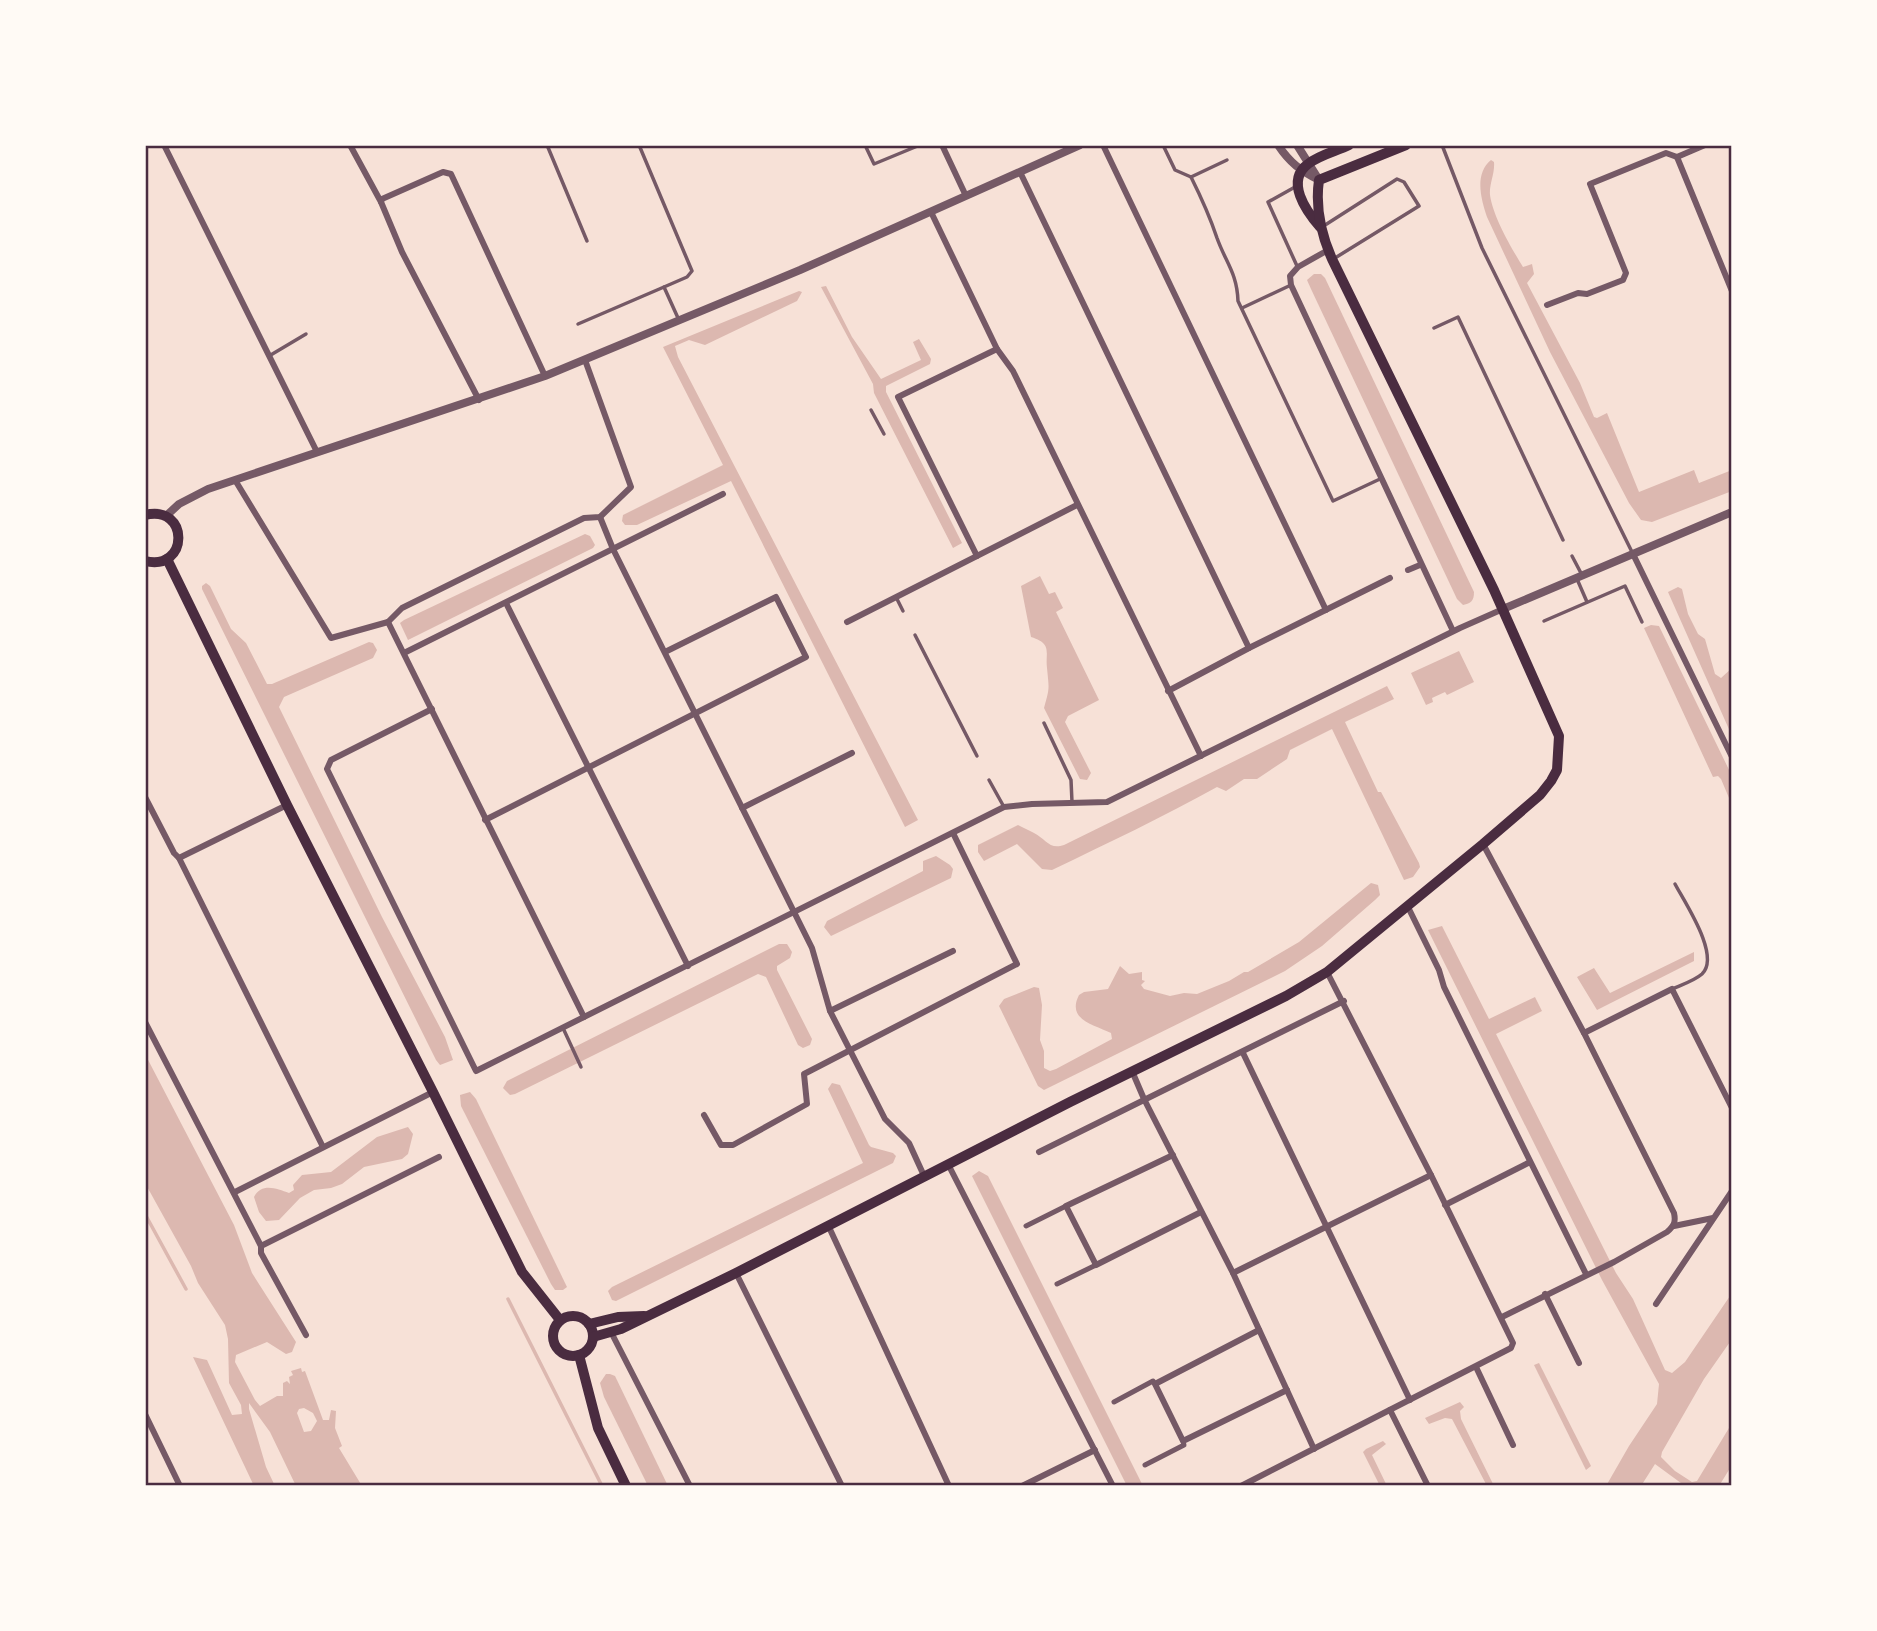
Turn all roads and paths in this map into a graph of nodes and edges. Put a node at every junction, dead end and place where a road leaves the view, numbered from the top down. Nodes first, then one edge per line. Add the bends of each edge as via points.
1 (164, 145) edge
2 (350, 145) edge
3 (547, 145) edge
4 (639, 145) edge
5 (864, 145) edge
6 (920, 145) edge
7 (942, 145) edge
8 (1080, 145) edge
9 (1103, 145) edge
10 (1163, 145) edge
11 (1278, 145) edge
12 (1297, 145) edge
13 (1349, 145) edge
14 (1406, 145) edge
15 (1442, 145) edge
16 (1705, 145) edge
17 (1677, 157) junction
18 (1227, 160) dead end
19 (1309, 163) junction
20 (1300, 171) junction
21 (1020, 172) junction
22 (1191, 177) junction
23 (1320, 180) junction
24 (1297, 186) junction
25 (966, 196) junction
26 (381, 202) junction
27 (931, 212) junction
28 (1320, 228) junction
29 (587, 241) dead end
30 (1330, 254) junction
31 (1298, 267) junction
32 (1291, 285) junction
33 (664, 287) junction
34 (1732, 291) edge
35 (1547, 305) dead end
36 (1242, 308) junction
37 (679, 320) junction
38 (578, 324) dead end
39 (1434, 328) dead end
40 (306, 334) dead end
41 (997, 349) junction
42 (269, 356) junction
43 (585, 360) junction
44 (545, 376) junction
45 (479, 400) junction
46 (871, 410) dead end
47 (884, 434) dead end
48 (317, 452) junction
49 (1380, 479) junction
50 (234, 480) junction
51 (723, 494) dead end
52 (1077, 505) junction
53 (145, 515) edge
54 (1731, 515) edge
55 (166, 516) junction
56 (600, 517) junction
57 (1563, 540) dead end
58 (613, 549) junction
59 (1633, 554) junction
60 (977, 556) junction
61 (1572, 556) dead end
62 (167, 559) junction
63 (145, 561) edge
64 (1420, 565) junction
65 (1408, 570) dead end
66 (1579, 576) junction
67 (1390, 578) dead end
68 (897, 597) junction
69 (1587, 602) junction
70 (506, 603) junction
71 (1503, 609) junction
72 (1326, 610) junction
73 (903, 611) dead end
74 (1544, 621) dead end
75 (388, 622) junction
76 (848, 622) dead end
77 (1642, 622) dead end
78 (1453, 631) junction
79 (915, 635) dead end
80 (1249, 648) junction
81 (665, 652) junction
82 (404, 653) junction
83 (1168, 691) junction
84 (432, 709) junction
85 (695, 713) junction
86 (1044, 723) dead end
87 (852, 753) dead end
88 (977, 756) dead end
89 (1201, 756) junction
90 (1732, 757) edge
91 (588, 768) junction
92 (989, 780) dead end
93 (145, 797) edge
94 (1072, 802) junction
95 (287, 805) junction
96 (1004, 807) junction
97 (743, 808) junction
98 (485, 820) junction
99 (953, 833) junction
100 (1483, 844) junction
101 (179, 858) junction
102 (1675, 884) dead end
103 (1407, 905) junction
104 (794, 913) junction
105 (953, 951) dead end
106 (688, 966) junction
107 (1327, 972) junction
108 (1672, 989) junction
109 (1343, 1001) junction
110 (830, 1011) junction
111 (584, 1017) junction
112 (145, 1022) edge
113 (563, 1028) junction
114 (1584, 1033) junction
115 (851, 1048) junction
116 (1243, 1053) junction
117 (580, 1064) dead end
118 (1132, 1071) junction
119 (433, 1092) junction
120 (1144, 1099) junction
121 (1732, 1108) edge
122 (704, 1115) dead end
123 (323, 1147) junction
124 (1039, 1152) dead end
125 (1173, 1154) junction
126 (439, 1157) dead end
127 (1530, 1162) junction
128 (949, 1166) junction
129 (1431, 1175) junction
130 (925, 1178) junction
131 (1732, 1191) edge
132 (235, 1192) junction
133 (1445, 1205) junction
134 (1066, 1206) junction
135 (1201, 1212) junction
136 (1713, 1218) junction
137 (828, 1225) junction
138 (1026, 1226) dead end
139 (1328, 1226) junction
140 (1674, 1226) junction
141 (261, 1246) junction
142 (1096, 1265) junction
143 (736, 1273) junction
144 (1233, 1273) junction
145 (1586, 1274) junction
146 (1057, 1284) dead end
147 (1545, 1294) junction
148 (1656, 1304) dead end
149 (648, 1315) junction
150 (1502, 1317) junction
151 (560, 1320) junction
152 (589, 1324) junction
153 (1259, 1329) junction
154 (611, 1332) junction
155 (306, 1335) dead end
156 (593, 1337) junction
157 (579, 1355) junction
158 (1579, 1363) dead end
159 (1476, 1367) junction
160 (1155, 1384) junction
161 (1287, 1390) junction
162 (1410, 1400) junction
163 (1114, 1402) dead end
164 (1390, 1410) junction
165 (145, 1414) edge
166 (1182, 1441) junction
167 (1513, 1445) dead end
168 (1314, 1449) junction
169 (1095, 1450) junction
170 (1145, 1465) dead end
171 (180, 1486) edge
172 (626, 1486) edge
173 (690, 1486) edge
174 (842, 1486) edge
175 (949, 1486) edge
176 (1022, 1486) edge
177 (1113, 1486) edge
178 (1241, 1486) edge
179 (1428, 1486) edge

1 - 42 street
2 - 26 street
3 - 29 lane
4 - 33 lane via 692,271
5 - 6 lane via 874,164
7 - 25 street
8 - 21 street
9 - 72 street
10 - 22 lane via 1175,170
11 - 20 street
12 - 19 street
13 - 19 main road
14 - 23 main road
15 - 59 lane via 1482,248
16 - 17 street
17 - 34 street
17 - 35 street via 1666,153 1590,184 1626,274 1610,286
18 - 22 lane
19 - 20 main road
19 - 23 street
20 - 23 street
20 - 24 main road
21 - 25 street
21 - 80 street
22 - 36 lane via 1237,282
23 - 28 main road
24 - 28 main road via 1308,214
24 - 31 lane via 1268,202
25 - 27 street
26 - 44 street via 443,172 451,174
26 - 45 street
27 - 37 street
27 - 41 street
28 - 30 main road
28 - 30 lane via 1393,180 1404,182 1419,206
30 - 31 street
30 - 71 main road
31 - 32 street via 1290,276
32 - 36 lane
32 - 49 street
33 - 37 lane
33 - 38 lane
36 - 49 lane via 1333,501
37 - 43 street
39 - 57 lane via 1458,317
40 - 42 lane
41 - 52 street via 1013,371
41 - 60 street via 898,397
42 - 48 street
43 - 44 street
43 - 56 street via 631,487
44 - 45 street
45 - 48 street
46 - 47 lane
48 - 50 street
49 - 64 street
50 - 55 street via 188,498
50 - 75 street via 331,638
51 - 58 street
52 - 60 street
52 - 83 street
53 - 55 main road
54 - 59 street
55 - 62 main road via 179,537 176,550
56 - 58 street
56 - 75 street via 584,518 402,608
58 - 70 street
58 - 81 street
59 - 66 street
59 - 90 street
60 - 68 street
61 - 66 lane
62 - 63 main road
62 - 95 main road
64 - 65 street
64 - 78 street
66 - 69 lane
66 - 71 street
67 - 72 street
68 - 73 lane
68 - 76 street
69 - 74 lane
69 - 77 lane via 1625,586
70 - 82 street
70 - 91 street
71 - 78 street
71 - 100 main road via 1559,736 1557,770 1540,795
72 - 80 street
75 - 82 street
78 - 89 street
79 - 88 lane
80 - 83 street
81 - 85 street
81 - 85 street via 776,597 806,657
82 - 84 street
83 - 89 street
84 - 98 street
84 - 113 street via 331,760 327,769 476,1071
85 - 91 street
85 - 97 street
86 - 94 lane via 1071,780
87 - 97 street
89 - 94 street via 1107,802
91 - 98 street
91 - 106 street
92 - 96 lane
93 - 101 street
94 - 96 street
95 - 101 street
95 - 119 main road
96 - 99 street
97 - 104 street
98 - 111 street
99 - 104 street
99 - 115 street via 1017,964
100 - 103 main road
100 - 114 street
101 - 123 street
102 - 108 lane via 1709,952 1708,967 1701,975
103 - 107 main road
103 - 127 street
104 - 106 street
104 - 110 street via 812,948
105 - 110 street
106 - 111 street
107 - 109 street
107 - 118 main road
108 - 114 street
108 - 121 street
109 - 116 street
109 - 129 street
110 - 115 street
111 - 113 street
112 - 132 street
113 - 117 lane
114 - 140 street via 1674,1213
115 - 122 street via 804,1074 807,1104 733,1145 720,1145
115 - 130 street via 885,1119 909,1143
116 - 120 street
116 - 139 street
118 - 120 street
118 - 128 main road
119 - 123 street
119 - 151 main road via 522,1272
120 - 124 street
120 - 125 street
123 - 132 street
125 - 134 street
125 - 135 street
126 - 141 street
127 - 133 street
127 - 145 street
128 - 130 main road
128 - 169 street
129 - 133 street
129 - 139 street
130 - 137 main road
131 - 136 street
132 - 141 street
133 - 150 street
134 - 138 street
134 - 142 street
135 - 142 street
135 - 144 street
136 - 140 street
136 - 148 street
137 - 143 main road
137 - 175 street
139 - 144 street
139 - 162 street
140 - 145 street
141 - 155 street
142 - 146 street
143 - 149 main road
143 - 174 street
144 - 153 street
145 - 147 street
147 - 150 street
147 - 158 street
149 - 152 main road
149 - 154 main road
150 - 159 street via 1511,1348
151 - 152 main road via 574,1315
151 - 157 main road via 553,1333 555,1345 564,1354
152 - 156 main road
153 - 160 street
153 - 161 street
154 - 156 main road
154 - 173 street
156 - 157 main road
157 - 172 main road via 598,1428
159 - 162 street
159 - 167 street
160 - 163 street via 1153,1381
160 - 166 street
161 - 166 street
161 - 168 street
162 - 164 street
164 - 168 street
164 - 179 street
165 - 171 street
166 - 170 street via 1184,1445
168 - 178 street
169 - 176 street
169 - 177 street

